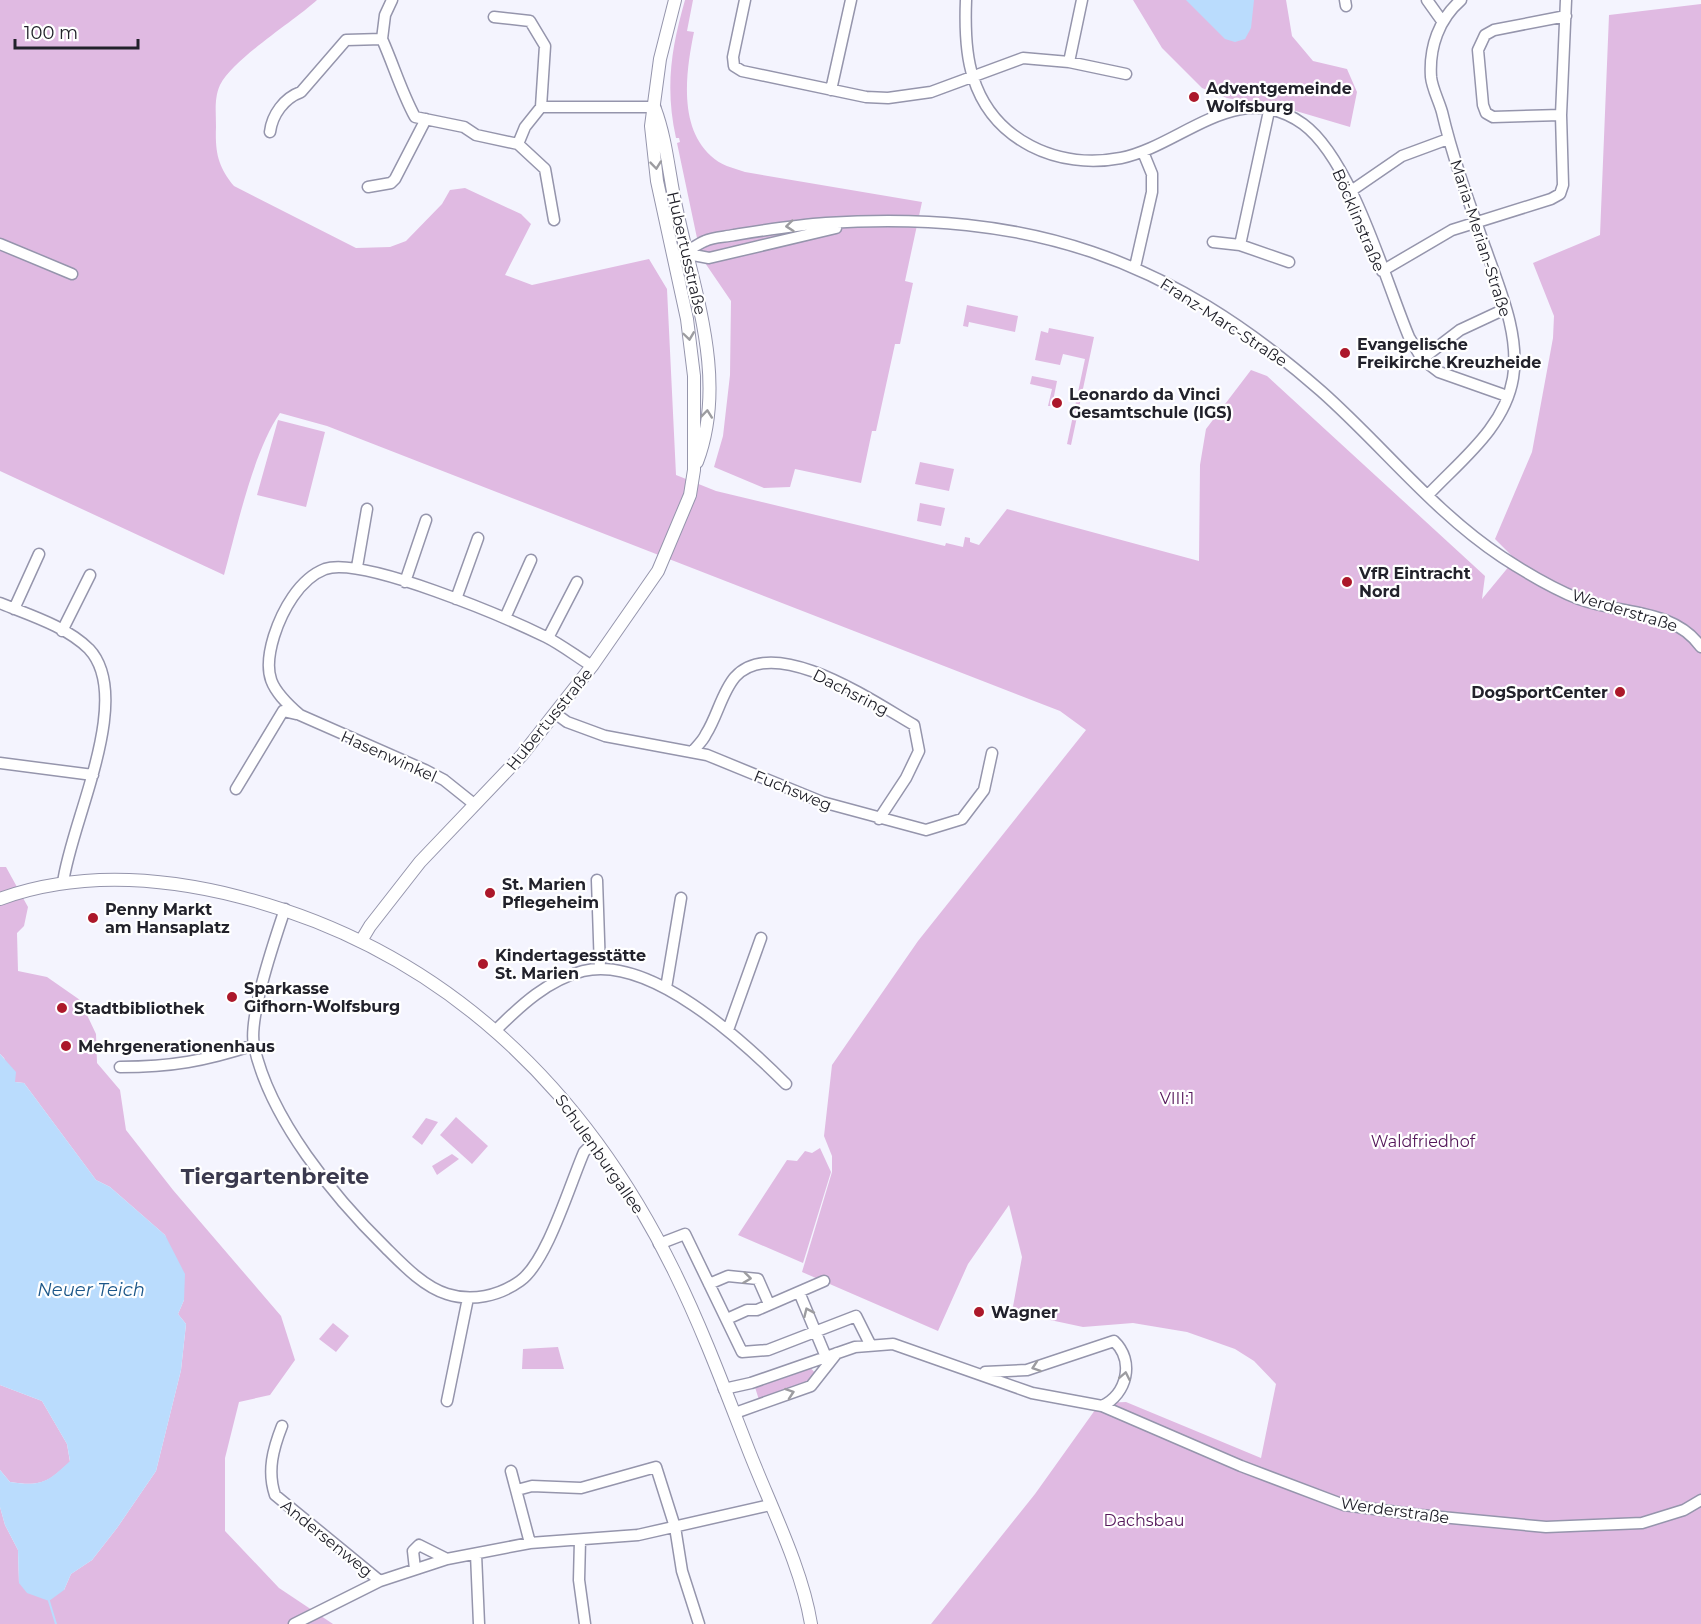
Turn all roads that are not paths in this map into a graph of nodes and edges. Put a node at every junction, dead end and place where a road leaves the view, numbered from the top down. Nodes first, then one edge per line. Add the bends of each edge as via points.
1 (392, 0) edge
2 (675, 0) edge
3 (745, 0) edge
4 (851, 0) edge
5 (966, 0) edge
6 (1082, 0) edge
7 (1427, 0) edge
8 (1461, 0) edge
9 (1566, 0) edge
10 (1566, 16) junction
11 (494, 17) dead end
12 (1442, 21) junction
13 (382, 39) junction
14 (1070, 62) junction
15 (1126, 75) dead end
16 (973, 77) junction
17 (831, 90) junction
18 (541, 107) junction
19 (655, 108) junction
20 (1269, 111) junction
21 (1561, 115) junction
22 (426, 119) junction
23 (270, 132) dead end
24 (1448, 139) junction
25 (518, 144) junction
26 (1143, 152) junction
27 (368, 187) dead end
28 (1351, 191) junction
29 (554, 219) dead end
30 (869, 220) junction
31 (1476, 223) junction
32 (1213, 242) dead end
33 (0, 244) edge
34 (1240, 245) junction
35 (688, 254) junction
36 (675, 257) junction
37 (1288, 262) dead end
38 (1135, 267) junction
39 (1383, 271) junction
40 (72, 274) dead end
41 (1505, 309) junction
42 (1422, 359) junction
43 (1507, 396) junction
44 (694, 470) junction
45 (1429, 494) junction
46 (367, 509) dead end
47 (426, 520) dead end
48 (478, 538) dead end
49 (39, 554) dead end
50 (531, 560) dead end
51 (357, 567) junction
52 (90, 574) dead end
53 (405, 582) junction
54 (577, 582) dead end
55 (456, 599) junction
56 (0, 603) edge
57 (14, 609) junction
58 (505, 618) junction
59 (62, 631) junction
60 (548, 638) junction
61 (1701, 647) edge
62 (592, 666) junction
63 (556, 714) junction
64 (300, 715) junction
65 (692, 752) junction
66 (992, 753) dead end
67 (0, 764) edge
68 (93, 775) junction
69 (236, 789) dead end
70 (474, 804) junction
71 (879, 819) junction
72 (597, 880) dead end
73 (63, 883) junction
74 (681, 898) dead end
75 (0, 899) edge
76 (285, 909) junction
77 (760, 938) dead end
78 (361, 941) junction
79 (600, 969) junction
80 (666, 988) junction
81 (496, 1030) junction
82 (728, 1030) junction
83 (254, 1045) junction
84 (120, 1067) dead end
85 (786, 1084) dead end
86 (595, 1141) junction
87 (659, 1244) junction
88 (824, 1281) dead end
89 (709, 1284) junction
90 (799, 1292) junction
91 (468, 1298) junction
92 (769, 1304) junction
93 (727, 1320) junction
94 (817, 1333) junction
95 (870, 1344) junction
96 (838, 1352) junction
97 (826, 1357) junction
98 (974, 1372) junction
99 (724, 1389) junction
100 (447, 1401) dead end
101 (1102, 1407) junction
102 (735, 1413) junction
103 (282, 1426) dead end
104 (511, 1471) dead end
105 (517, 1490) junction
106 (1701, 1500) edge
107 (770, 1505) junction
108 (675, 1527) junction
109 (580, 1540) junction
110 (530, 1543) junction
111 (476, 1554) junction
112 (447, 1559) junction
113 (415, 1569) junction
114 (380, 1581) junction
115 (294, 1624) edge
116 (478, 1624) edge
117 (585, 1624) edge
118 (699, 1624) edge
119 (811, 1624) edge

1 - 13 street via 385,15
2 - 19 street, Hubertusstraße via 660,59
3 - 17 street via 734,66
4 - 17 street
5 - 16 street, Böcklinstraße
6 - 14 street
7 - 12 street
8 - 12 street, Maria-Merian-Straße
9 - 10 street
10 - 21 street
10 - 21 street via 1494,30 1485,34 1478,50 1486,113 1493,117
11 - 18 street via 530,21 545,46
12 - 24 street, Maria-Merian-Straße via 1434,43 1431,78
13 - 22 street via 400,78 399,89 415,117
13 - 23 street via 346,40 301,92 292,95 274,116
14 - 15 street
14 - 16 street via 1023,58
16 - 17 street via 931,92 897,98
16 - 26 street, Böcklinstraße via 997,119 1013,136 1040,151 1092,161
18 - 19 street
18 - 25 street via 525,127
19 - 35 street, Hubertusstraße
19 -> 36 street, Hubertusstraße via 651,126 657,181
20 - 26 street, Böcklinstraße via 1250,109 1218,114
20 - 28 street, Böcklinstraße via 1302,123 1317,137
20 - 34 street
21 - 31 street via 1560,194
22 - 25 street
22 - 27 street via 395,179
24 - 28 street via 1402,156
24 - 31 street, Maria-Merian-Straße
25 - 29 street via 545,169
26 - 38 street via 1152,174 1152,192
28 - 39 street, Böcklinstraße
30 - 35 street, Franz-Marc-Straße via 709,258
30 -> 35 street, Franz-Marc-Straße via 786,226 705,241
30 - 38 street, Franz-Marc-Straße via 932,220 1001,228 1063,241
31 - 39 street via 1452,230
31 - 41 street, Maria-Merian-Straße
32 - 34 street
33 - 40 street
34 - 37 street
35 - 36 street, Franz-Marc-Straße
44 -> 35 street, Hubertusstraße via 703,446 708,374 704,331
36 -> 44 street, Hubertusstraße via 694,376
38 - 45 street, Franz-Marc-Straße via 1173,285 1271,350
39 - 42 street, Böcklinstraße
41 - 42 street via 1460,330
41 - 43 street, Maria-Merian-Straße via 1514,352 1513,379
42 - 43 street, Böcklinstraße via 1439,372
43 - 45 street, Maria-Merian-Straße via 1485,435
44 - 62 street, Hubertusstraße via 690,495 658,571
45 - 61 street, Werderstraße via 1504,558 1578,598 1670,621 1690,631
46 - 51 street
47 - 53 street
48 - 55 street
49 - 57 street
50 - 58 street
51 - 53 street, Hasenwinkel
51 - 64 street, Hasenwinkel via 326,569 312,576 287,607 275,633 268,657 268,676 281,698
52 - 59 street
53 - 55 street, Hasenwinkel
54 - 60 street
55 - 58 street, Hasenwinkel
56 - 57 street
57 - 59 street
58 - 60 street, Hasenwinkel
59 - 68 street via 90,651 106,687
60 - 62 street, Hasenwinkel
62 - 63 street, Hubertusstraße
63 - 65 street, Fuchsweg via 605,736
63 - 70 street, Hubertusstraße
64 - 69 street via 283,711
64 - 70 street, Hasenwinkel via 425,770
65 - 71 street, Fuchsweg via 822,802
65 - 71 street, Dachsring via 706,735 734,679 748,666 765,661 809,670 914,724 919,751
66 - 71 street, Fuchsweg via 984,790 962,819 926,830
67 - 68 street
68 - 73 street via 69,850
70 - 78 street, Hubertusstraße via 420,862
72 - 79 street
73 - 75 street, Schulenburgallee
73 - 76 street, Schulenburgallee via 174,883
74 - 80 street
76 - 78 street, Schulenburgallee
76 - 83 street via 259,1001
77 - 82 street
78 - 81 street, Schulenburgallee via 418,972
79 - 80 street
79 - 81 street via 559,980 534,995
80 - 82 street
81 - 86 street, Schulenburgallee via 560,1094
82 - 85 street
83 - 84 street via 211,1059 165,1067
83 - 91 street via 273,1098 315,1170 359,1222 409,1271 445,1294
86 - 87 street, Schulenburgallee
86 - 91 street via 584,1152 531,1271 502,1290
87 - 89 street via 685,1234
87 - 99 street, Schulenburgallee
88 - 90 street
89 -> 92 street via 728,1276 758,1279
89 - 93 street
90 - 92 street
94 -> 90 street
91 - 100 street
92 - 93 street
93 - 94 street via 742,1352 768,1350
94 - 95 street via 856,1316
94 - 97 street
95 - 96 street, Werderstraße
95 - 98 street, Werderstraße via 893,1344
96 - 97 street, Werderstraße
102 -> 96 street via 811,1386
97 - 99 street, Werderstraße
98 - 101 street, Werderstraße via 1032,1393
101 -> 98 street, Werderstraße via 1119,1393 1125,1378 1126,1358 1114,1341 1027,1370
99 - 102 street, Schulenburgallee
101 - 106 street, Werderstraße via 1241,1466 1344,1504 1546,1527 1642,1523 1684,1510
102 - 107 street, Schulenburgallee
103 - 114 street, Andersenweg via 269,1479 274,1495
104 - 105 street
105 - 108 street via 532,1486 581,1488 656,1467
105 - 110 street
107 - 108 street
107 - 119 street, Schulenburgallee via 797,1573
108 - 109 street
108 - 118 street via 682,1571
109 - 110 street
109 - 117 street via 579,1580
110 - 111 street
111 - 112 street
111 - 116 street
112 - 113 street
112 - 113 street via 419,1545 413,1551
113 - 114 street
114 - 115 street

